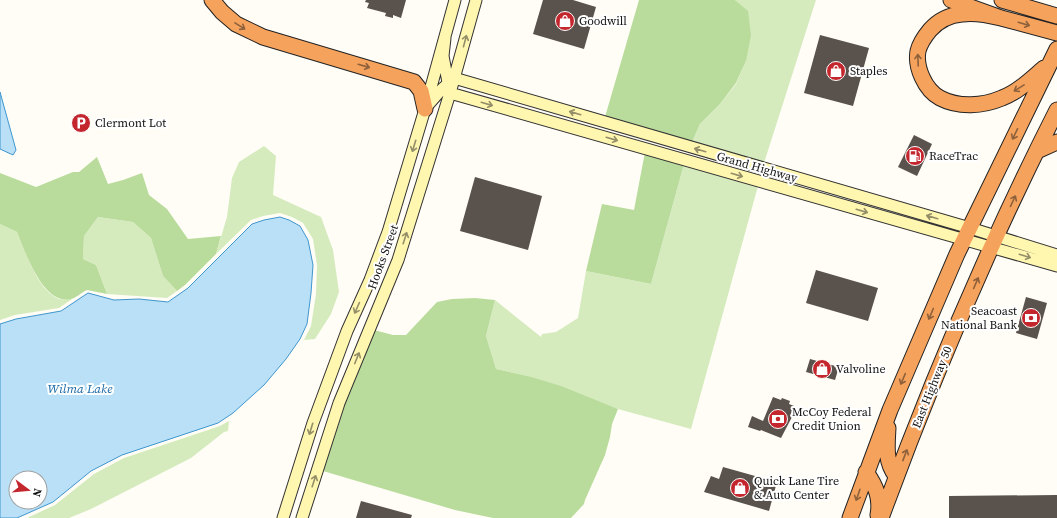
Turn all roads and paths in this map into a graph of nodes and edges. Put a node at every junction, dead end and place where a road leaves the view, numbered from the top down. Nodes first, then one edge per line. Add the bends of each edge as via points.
1 (212, 0) edge
2 (456, 0) edge
3 (476, 0) edge
4 (951, 0) edge
5 (1002, 0) edge
6 (1055, 16) edge
7 (1002, 18) junction
8 (1052, 32) edge
9 (445, 38) junction
10 (1057, 49) edge
11 (1049, 63) junction
12 (451, 85) junction
13 (426, 109) junction
14 (1057, 110) edge
15 (1057, 142) edge
16 (1037, 151) junction
17 (967, 234) junction
18 (994, 242) junction
19 (1057, 255) edge
20 (1057, 266) edge
21 (890, 410) junction
22 (866, 472) junction
23 (896, 476) junction
24 (283, 518) edge
25 (302, 518) edge
26 (850, 518) edge
27 (877, 518) edge
28 (881, 518) edge

1 -> 13 highway via 236,24 263,37 414,82 421,91
2 - 9 street, Hooks Street
12 -> 3 street, Hooks Street
4 - 7 highway
5 - 6 highway
7 -> 8 highway
11 -> 7 highway via 1025,84 1003,98 978,105 960,104 940,98 931,91 922,78 918,50 934,26 947,18 962,14
9 - 12 street via 443,56
9 - 13 street, Hooks Street
10 - 11 highway
11 -> 17 highway
12 - 13 street via 429,102
12 -> 17 street, Grand Highway
17 -> 12 street, Grand Highway
25 -> 12 street, Hooks Street via 339,403 398,260
13 -> 24 street, Hooks Street via 388,232 313,423
14 - 16 highway, East Highway 50
15 - 16 highway
18 -> 16 highway, East Highway 50
17 - 18 street, Grand Highway
17 -> 21 highway
18 - 19 street, Grand Highway
18 -> 20 street, Grand Highway
23 -> 18 highway, East Highway 50
21 - 22 highway
21 - 23 highway via 887,455
22 -> 26 highway
22 - 27 highway via 876,487 879,498
23 - 28 highway, East Highway 50

